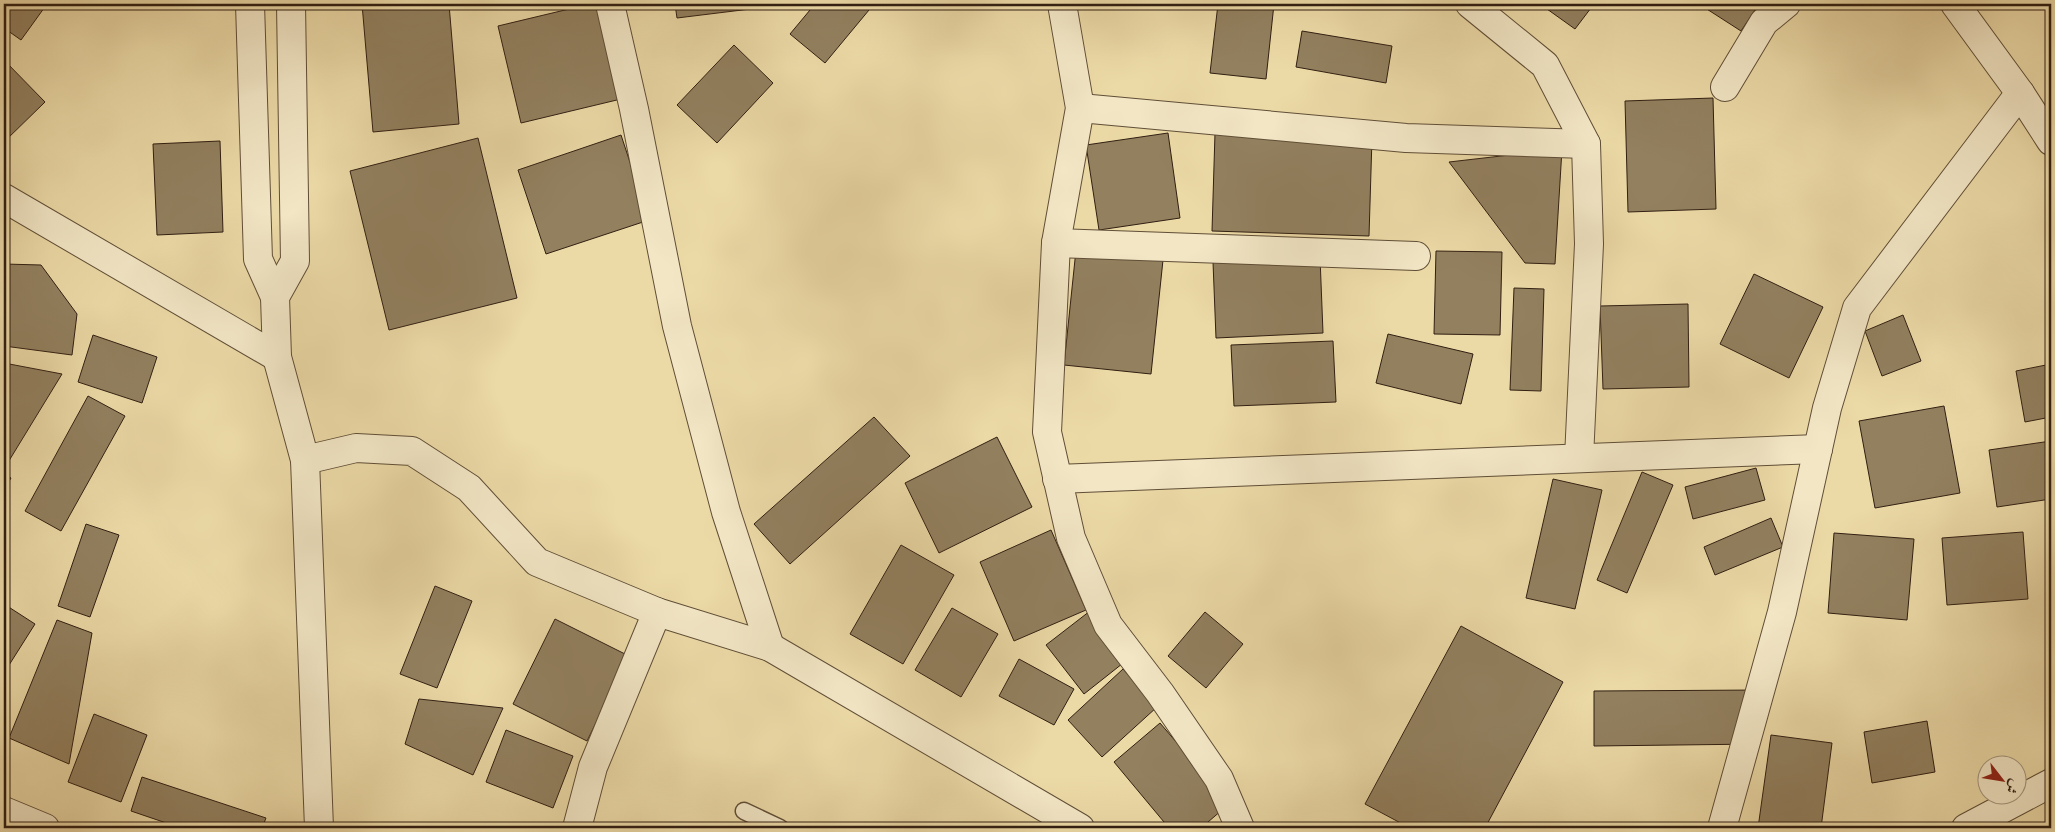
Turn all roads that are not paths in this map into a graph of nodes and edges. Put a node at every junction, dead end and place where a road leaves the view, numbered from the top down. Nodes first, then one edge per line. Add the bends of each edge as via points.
1 (250, 4) edge
2 (291, 4) edge
3 (610, 4) edge
4 (1062, 4) edge
5 (1470, 4) edge
6 (1786, 4) edge
7 (1955, 4) edge
8 (1725, 87) dead end
9 (2020, 93) junction
10 (1080, 108) junction
11 (2051, 141) edge
12 (1586, 144) junction
13 (4, 198) edge
14 (1056, 244) junction
15 (1416, 256) dead end
16 (275, 297) junction
17 (277, 357) junction
18 (1818, 448) junction
19 (1579, 458) junction
20 (305, 460) junction
21 (1058, 478) junction
22 (657, 612) junction
23 (770, 647) junction
24 (2051, 783) edge
25 (4, 811) edge
26 (744, 811) dead end
27 (45, 828) edge
28 (319, 828) edge
29 (577, 828) edge
30 (780, 828) edge
31 (1080, 828) edge
32 (1240, 828) edge
33 (1722, 828) edge
34 (1966, 828) edge

1 - 16 street via 258,259
2 - 16 street via 295,261
3 - 23 street via 677,326 726,512
4 - 10 street
5 - 12 street via 1545,65
6 - 8 street via 1764,22
7 - 9 street
9 - 11 street
9 - 18 street via 1857,308
10 - 12 street via 1406,138
10 - 14 street
12 - 19 street via 1589,244
13 - 17 street
14 - 15 street
14 - 21 street via 1047,432
16 - 17 street
17 - 20 street
18 - 19 street
18 - 33 street via 1782,612
19 - 21 street
20 - 22 street via 356,448 412,451 469,488 537,562
20 - 28 street
21 - 32 street via 1071,538 1108,625 1219,779
22 - 23 street
22 - 29 street via 592,767
23 - 31 street
24 - 34 street
25 - 27 street
26 - 30 lane

